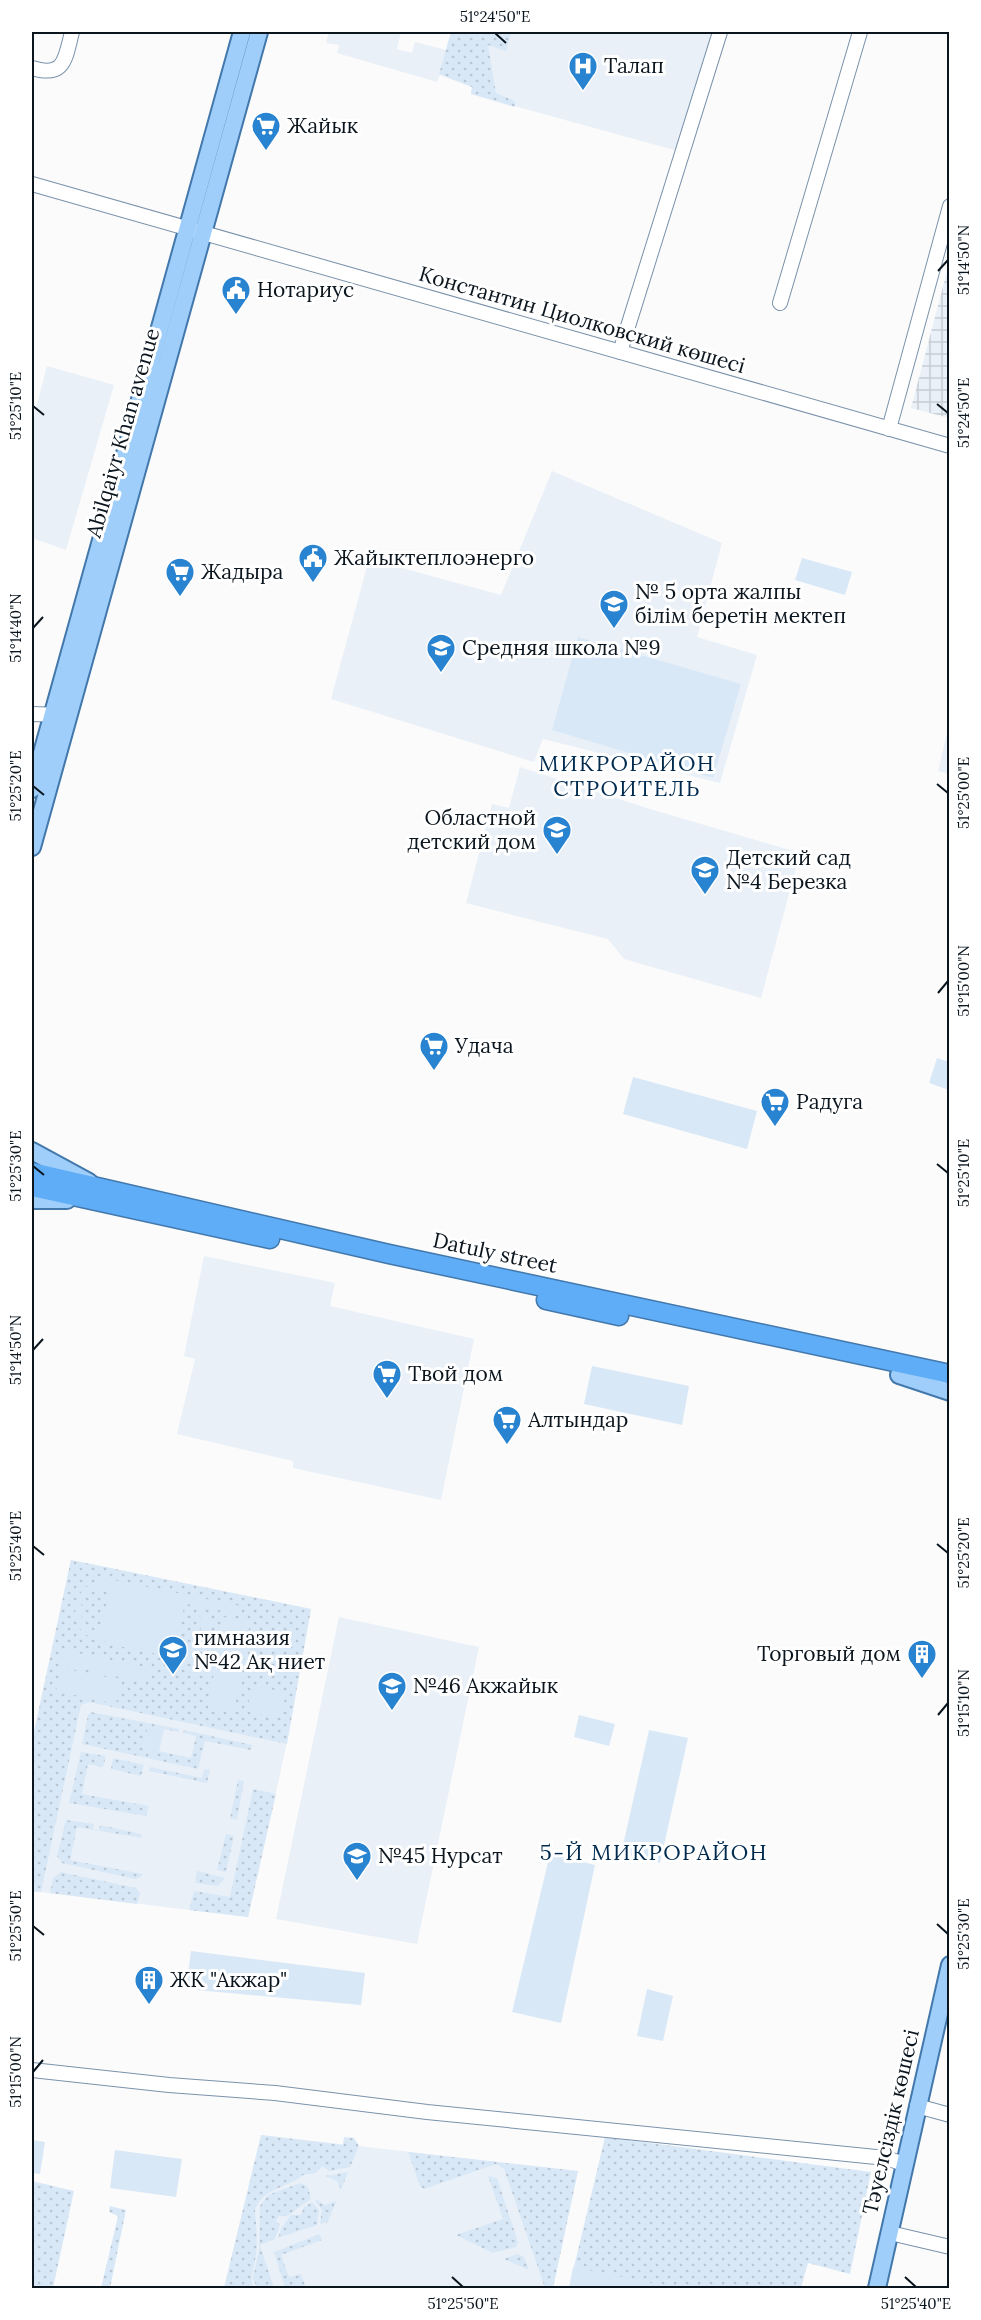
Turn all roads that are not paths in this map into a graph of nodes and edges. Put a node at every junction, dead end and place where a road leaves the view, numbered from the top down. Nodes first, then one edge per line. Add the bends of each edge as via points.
1 (72, 32) edge
2 (242, 32) edge
3 (259, 32) edge
4 (720, 32) edge
5 (860, 32) edge
6 (32, 68) edge
7 (32, 184) edge
8 (950, 206) edge
9 (195, 231) junction
10 (780, 303) dead end
11 (620, 352) junction
12 (889, 429) junction
13 (950, 446) edge
14 (32, 714) edge
15 (61, 715) junction
16 (32, 789) edge
17 (32, 847) edge
18 (32, 1151) edge
19 (32, 1172) edge
20 (32, 1187) edge
21 (96, 1194) junction
22 (32, 1200) edge
23 (950, 1364) edge
24 (900, 1369) junction
25 (950, 1374) edge
26 (950, 1386) edge
27 (950, 1392) edge
28 (950, 1965) edge
29 (32, 2070) edge
30 (917, 2106) junction
31 (950, 2115) edge
32 (904, 2164) junction
33 (890, 2233) junction
34 (950, 2247) edge
35 (877, 2289) edge

1 - 6 street via 63,62 56,70 48,73
2 - 9 main road, Abilqaiyr Khan avenue
3 - 9 main road, Abilqaiyr Khan avenue
4 - 11 street
5 - 10 street
7 - 9 street, Константин Циолковский көшесі
8 - 12 street
9 - 11 street, Константин Циолковский көшесі
9 - 15 main road, Abilqaiyr Khan avenue
11 - 12 street, Константин Циолковский көшесі
12 - 13 street, Константин Циолковский көшесі
14 - 15 street
15 - 16 main road, Abilqaiyr Khan avenue
15 - 17 main road, Abilqaiyr Khan avenue
18 - 21 main road
19 - 21 highway, Datuly street
20 - 21 highway, Datuly street
21 - 22 main road
21 - 24 highway, Datuly street via 389,1254
23 - 24 highway
24 - 25 highway, Datuly street
24 - 26 highway, Datuly street
24 - 27 main road
28 - 30 main road, Тәуелсіздік көшесі
29 - 32 street via 886,2158
30 - 31 street
30 - 32 main road, Тәуелсіздік көшесі
32 - 33 main road, Тәуелсіздік көшесі
33 - 34 street
33 - 35 main road, Тәуелсіздік көшесі

